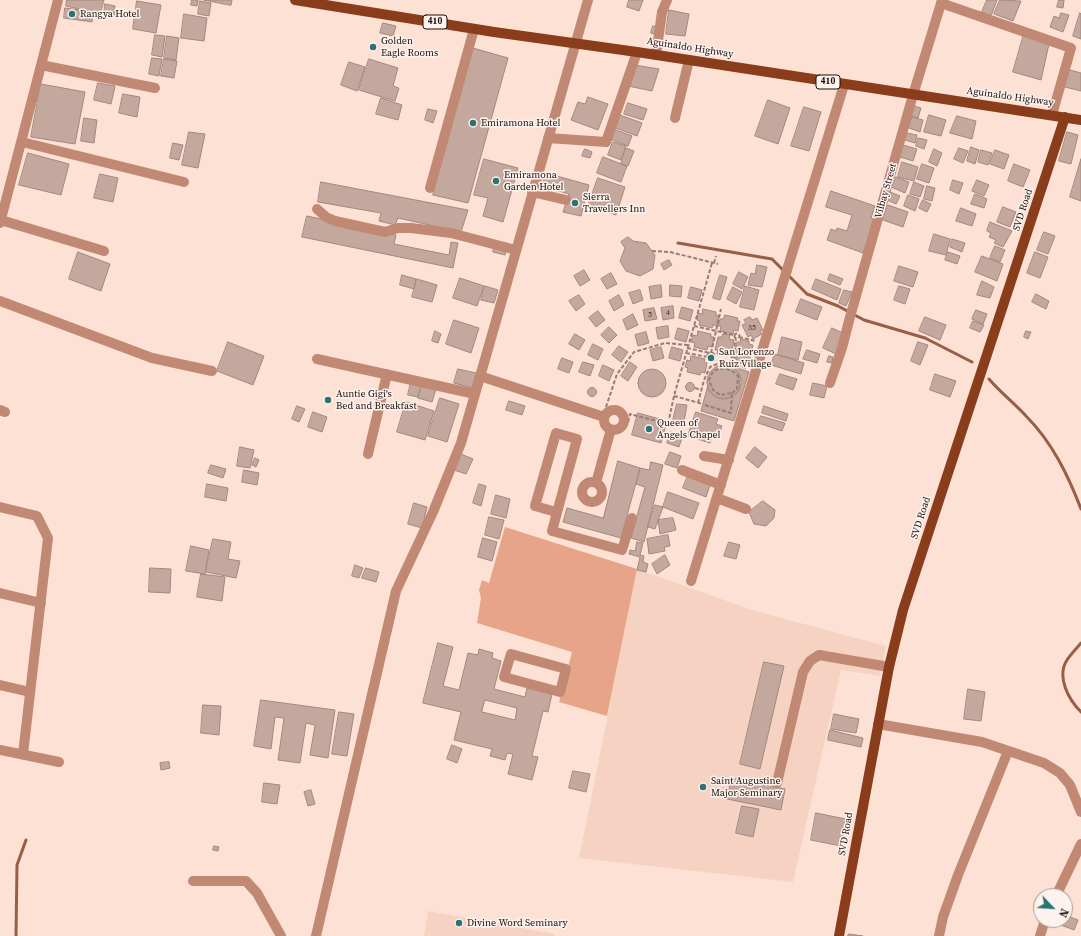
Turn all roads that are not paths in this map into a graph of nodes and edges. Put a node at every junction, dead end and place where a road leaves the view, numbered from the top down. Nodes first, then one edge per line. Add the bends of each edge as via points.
1 (58, 0) edge
2 (295, 0) edge
3 (588, 0) edge
4 (667, 0) edge
5 (942, 2) edge
6 (346, 4) edge
7 (474, 29) junction
8 (575, 43) junction
9 (637, 52) junction
10 (656, 55) junction
11 (689, 60) junction
12 (41, 65) junction
13 (844, 85) junction
14 (155, 88) dead end
15 (913, 95) junction
16 (1052, 116) junction
17 (1065, 117) junction
18 (675, 118) dead end
19 (1081, 120) edge
20 (548, 138) junction
21 (22, 142) junction
22 (184, 182) dead end
23 (430, 188) dead end
24 (532, 192) junction
25 (566, 200) dead end
26 (317, 209) dead end
27 (0, 222) edge
28 (516, 250) junction
29 (104, 251) dead end
30 (0, 301) edge
31 (317, 359) dead end
32 (212, 372) dead end
33 (387, 374) junction
34 (480, 376) junction
35 (830, 383) dead end
36 (475, 394) junction
37 (603, 417) junction
38 (611, 430) junction
39 (368, 454) dead end
40 (704, 456) dead end
41 (729, 460) junction
42 (682, 470) dead end
43 (596, 483) junction
44 (564, 485) junction
45 (721, 485) junction
46 (583, 489) junction
47 (717, 498) junction
48 (0, 506) edge
49 (746, 508) dead end
50 (556, 512) junction
51 (632, 518) dead end
52 (691, 581) dead end
53 (0, 593) edge
54 (41, 603) junction
55 (889, 667) junction
56 (0, 685) edge
57 (30, 692) junction
58 (560, 692) joint
59 (878, 724) junction
60 (0, 750) edge
61 (1008, 751) junction
62 (23, 754) junction
63 (59, 762) dead end
64 (776, 783) dead end
65 (1081, 812) edge
66 (1081, 844) edge
67 (193, 880) dead end
68 (1060, 888) edge
69 (281, 936) edge
70 (316, 936) edge
71 (839, 936) edge
72 (939, 936) edge

1 - 12 street
2 - 6 main road, Aguinaldo Highway / 410
3 - 8 street
4 - 10 street via 662,12
5 - 15 street, Vilbay Street
5 - 16 street via 1071,48
6 - 7 main road, Aguinaldo Highway / 410
7 - 8 main road, Aguinaldo Highway / 410
7 - 23 street
8 - 9 main road, Aguinaldo Highway / 410
8 - 20 street
9 - 10 main road, Aguinaldo Highway / 410
9 - 20 street via 606,142
10 - 11 main road, Aguinaldo Highway / 410
11 - 13 main road, Aguinaldo Highway / 410
11 - 18 street
12 - 14 street
12 - 21 street
13 - 15 main road, Aguinaldo Highway / 410
13 - 41 street
15 - 16 main road, Aguinaldo Highway / 410
15 - 35 street, Vilbay Street
16 - 17 main road, Aguinaldo Highway / 410
17 - 19 main road, Aguinaldo Highway / 410
17 - 55 main road, SVD Road via 903,610
20 - 24 street
21 - 22 street
21 - 27 street
24 - 25 street
24 - 28 street
26 - 28 street via 335,221 385,232 411,228 451,233
27 - 29 street
28 - 34 street
30 - 32 street via 152,358
31 - 33 street
33 - 36 street
33 - 39 street
34 - 36 street
34 - 37 street
36 - 70 street via 461,443 433,512 396,591
37 - 38 street via 604,423
37 - 38 street via 608,412 617,411 622,415 623,422 617,429
38 - 43 street
40 - 41 street
41 - 45 street
42 - 45 street
43 - 46 street via 589,483
43 - 46 street via 601,494 596,501 590,502 584,498
44 - 46 street
44 - 50 street
44 - 50 street via 577,439 556,433 535,506
45 - 47 street
47 - 49 street
47 - 52 street
48 - 54 street via 37,516 44,528 48,538
50 - 51 street via 552,531 622,550
53 - 54 street
54 - 57 street
55 - 59 main road, SVD Road
55 - 64 street via 819,655 810,661 803,672
56 - 57 street
57 - 62 street
58 - 58 street via 566,668 510,654 504,677
59 - 61 street via 982,742
59 - 71 main road, SVD Road
60 - 62 street
61 - 65 street via 1044,763 1060,773 1070,785
61 - 72 street via 958,875
62 - 63 street
66 - 68 street
67 - 69 street via 246,881 257,893

